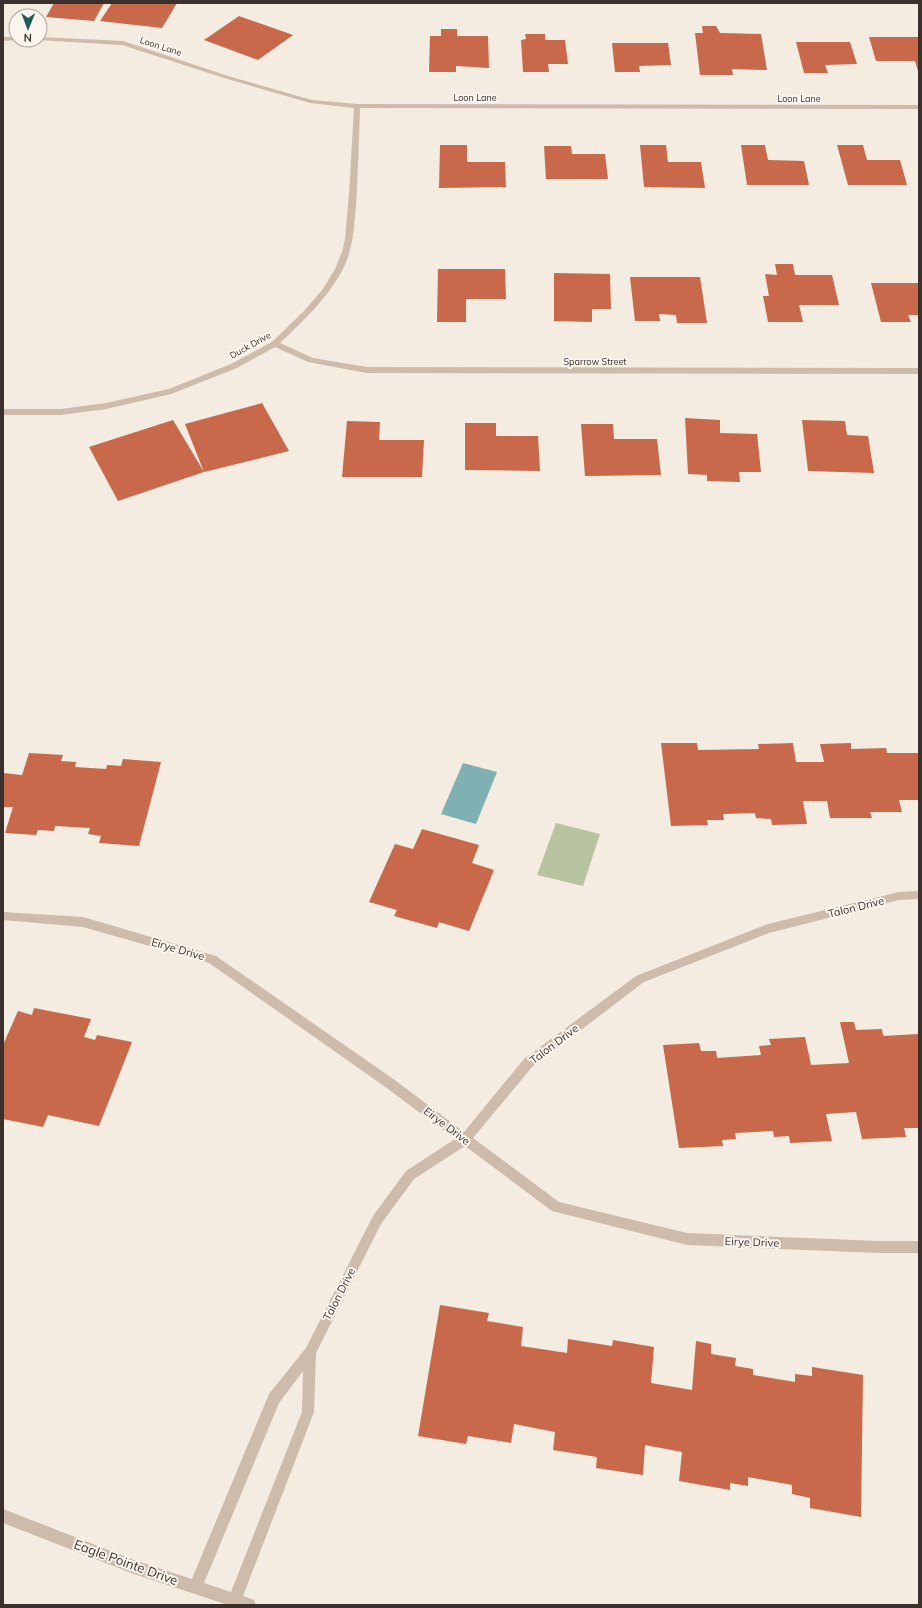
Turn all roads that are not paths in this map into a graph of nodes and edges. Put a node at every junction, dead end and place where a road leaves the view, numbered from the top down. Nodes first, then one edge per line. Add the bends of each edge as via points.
1 (48, 40) edge
2 (357, 106) junction
3 (919, 107) edge
4 (275, 344) junction
5 (919, 371) edge
6 (3, 412) edge
7 (919, 894) edge
8 (3, 916) edge
9 (465, 1140) junction
10 (919, 1247) edge
11 (310, 1352) junction
12 (3, 1516) edge
13 (196, 1587) junction
14 (236, 1600) junction
15 (249, 1605) edge

1 - 2 street, Loon Lane via 123,44 312,102
2 - 3 street, Loon Lane
2 - 4 street, Duck Drive via 353,194 346,252 326,290
4 - 5 street, Sparrow Street via 311,360 374,370
4 - 6 street, Duck Drive via 234,366 171,391 106,406 61,412
7 - 9 street, Talon Drive via 899,896 768,929 640,979 528,1063
8 - 9 street, Eirye Drive via 83,922 212,959 388,1082
9 - 10 street, Eirye Drive via 556,1207 687,1239
9 - 11 street, Talon Drive via 410,1175 377,1220
11 - 13 street, Talon Drive via 274,1399
11 - 14 street, Talon Drive via 308,1412
12 - 13 street, Eagle Pointe Drive via 134,1567
13 - 14 street, Eagle Pointe Drive
14 - 15 street, Eagle Pointe Drive

